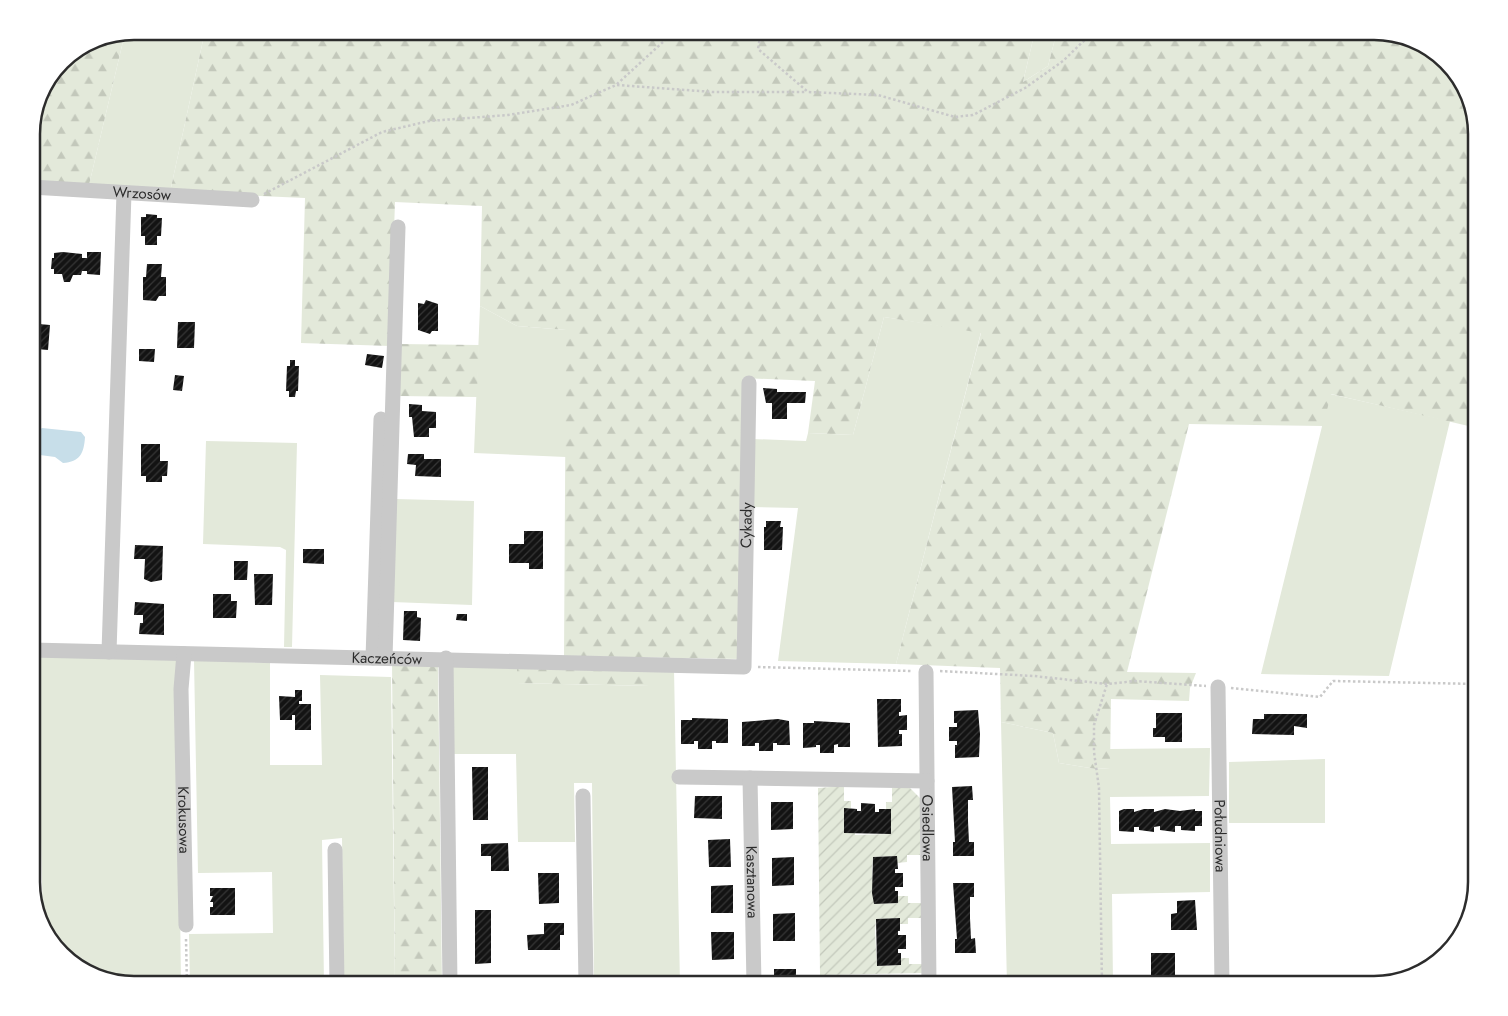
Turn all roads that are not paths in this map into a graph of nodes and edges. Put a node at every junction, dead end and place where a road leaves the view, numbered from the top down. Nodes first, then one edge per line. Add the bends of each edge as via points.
1 (40, 188) edge
2 (124, 193) junction
3 (252, 200) road end
4 (398, 227) dead end
5 (749, 383) dead end
6 (382, 419) dead end
7 (40, 650) edge
8 (109, 652) junction
9 (184, 654) junction
10 (379, 658) junction
11 (446, 658) junction
12 (744, 667) joint
13 (926, 672) dead end
14 (1218, 687) road end
15 (679, 777) dead end
16 (750, 778) junction
17 (927, 781) junction
18 (583, 796) dead end
19 (335, 850) dead end
20 (186, 925) road end
21 (337, 976) edge
22 (450, 976) edge
23 (586, 976) edge
24 (754, 976) edge
25 (929, 976) edge
26 (1222, 976) edge

1 - 2 street, Wrzosów
2 - 3 street, Wrzosów
2 - 8 street
4 - 10 street
5 - 12 street, Cykady
6 - 10 street
7 - 8 street, Kaczeńców
8 - 9 street, Kaczeńców
9 - 10 street, Kaczeńców
9 - 20 street, Krokusowa
10 - 11 street, Kaczeńców
11 - 12 street, Kaczeńców
11 - 22 street
13 - 17 street, Osiedlowa
14 - 26 street, Południowa
15 - 16 street
16 - 17 street
16 - 24 street, Kasztanowa
17 - 25 street, Osiedlowa
18 - 23 street
19 - 21 street

